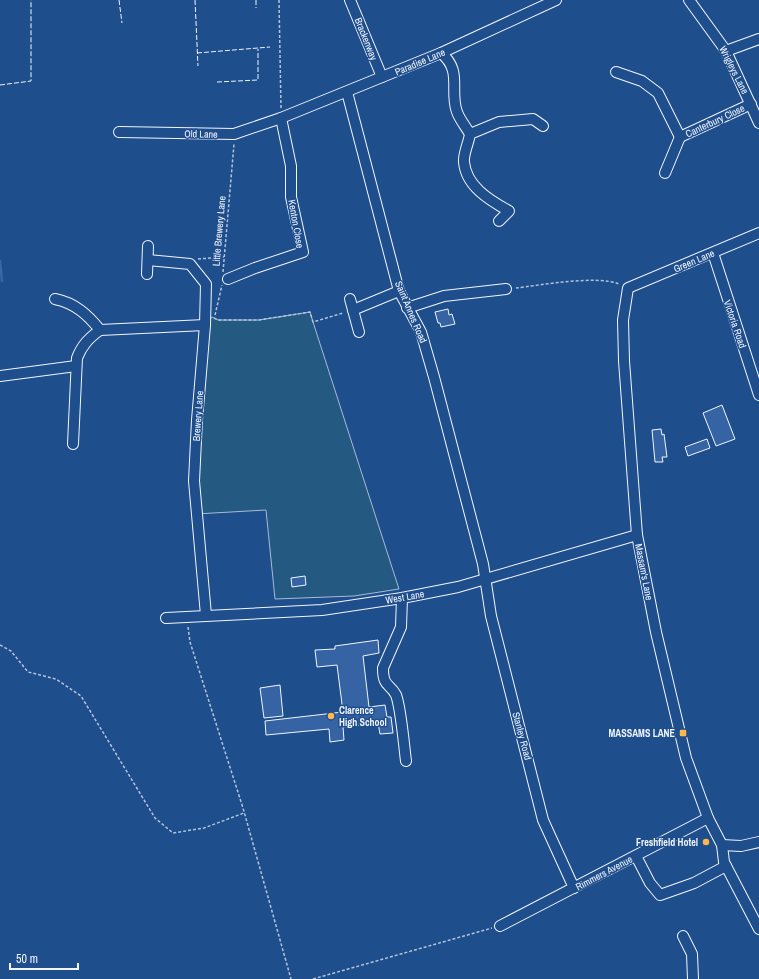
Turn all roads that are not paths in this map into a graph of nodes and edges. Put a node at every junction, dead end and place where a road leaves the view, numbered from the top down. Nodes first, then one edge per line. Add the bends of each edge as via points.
1 (350, 0) edge
2 (556, 0) edge
3 (689, 0) edge
4 (759, 39) edge
5 (726, 51) junction
6 (441, 53) junction
7 (616, 72) dead end
8 (382, 78) junction
9 (347, 92) junction
10 (751, 104) junction
11 (281, 118) junction
12 (759, 123) edge
13 (543, 126) dead end
14 (119, 132) dead end
15 (470, 134) junction
16 (680, 137) junction
17 (665, 173) dead end
18 (499, 221) dead end
19 (759, 233) edge
20 (148, 246) dead end
21 (713, 253) junction
22 (148, 260) junction
23 (147, 274) dead end
24 (224, 277) road end
25 (628, 288) joint
26 (506, 289) road end
27 (399, 291) junction
28 (55, 299) dead end
29 (350, 299) dead end
30 (407, 308) junction
31 (353, 310) junction
32 (209, 321) junction
33 (100, 330) junction
34 (359, 332) dead end
35 (76, 366) junction
36 (0, 376) edge
37 (759, 394) edge
38 (73, 444) dead end
39 (637, 535) junction
40 (485, 580) junction
41 (402, 598) junction
42 (206, 615) junction
43 (166, 618) dead end
44 (406, 761) dead end
45 (708, 818) junction
46 (759, 842) edge
47 (722, 845) junction
48 (636, 856) junction
49 (726, 866) junction
50 (574, 888) junction
51 (500, 926) road end
52 (759, 929) edge
53 (683, 936) dead end
54 (693, 979) edge

1 - 8 street, Brackenway
2 - 6 street, Paradise Lane
3 - 5 street, Wrigleys Lane
4 - 5 street
5 - 10 street, Wrigleys Lane
6 - 8 street, Paradise Lane
6 - 15 street via 454,69 457,112
7 - 16 street, Canterbury Close via 642,81 658,93
8 - 9 street, Paradise Lane
9 - 11 street, Paradise Lane
9 - 27 street, Saint Annes Road
10 - 12 street, Wrigleys Lane
10 - 16 street, Canterbury Close
11 - 14 street, Old Lane via 234,134
11 - 24 street, Kenton Close via 292,166 291,197 303,252
13 - 15 street via 534,115 499,122
15 - 18 street via 464,161 471,182 490,200 509,211
16 - 17 street, Canterbury Close
19 - 21 street, Green Lane
20 - 22 street
21 - 25 street, Green Lane
21 - 37 street, Victoria Road
22 - 23 street
22 - 32 street, Brewery Lane via 190,264 206,284
25 - 39 street, Massam's Lane via 623,320 624,361
26 - 30 street via 444,296
27 - 30 street, Saint Annes Road
27 - 31 street
28 - 33 street via 66,301 85,314
29 - 31 street
30 - 40 street, Saint Annes Road via 421,332 434,377
31 - 34 street
32 - 33 street
32 - 42 street, Brewery Lane via 197,420 194,482
33 - 35 street via 82,347
35 - 36 street
35 - 38 street
39 - 40 street, West Lane
39 - 45 street, Massam's Lane via 656,632 686,758
40 - 41 street, West Lane
40 - 50 street, Stanley Road via 491,616 543,820
41 - 42 street, West Lane via 322,610
41 - 44 street via 401,627 383,668 383,675 387,687 396,695
42 - 43 street, West Lane
45 - 47 street, Massam's Lane
45 - 48 street, Rimmers Avenue
46 - 47 street via 741,846
47 - 49 street, Massam's Lane
48 - 49 street via 650,883 660,895 694,883
48 - 50 street, Rimmers Avenue
49 - 52 street, Massam's Lane
50 - 51 street, Rimmers Avenue
53 - 54 street via 692,954

